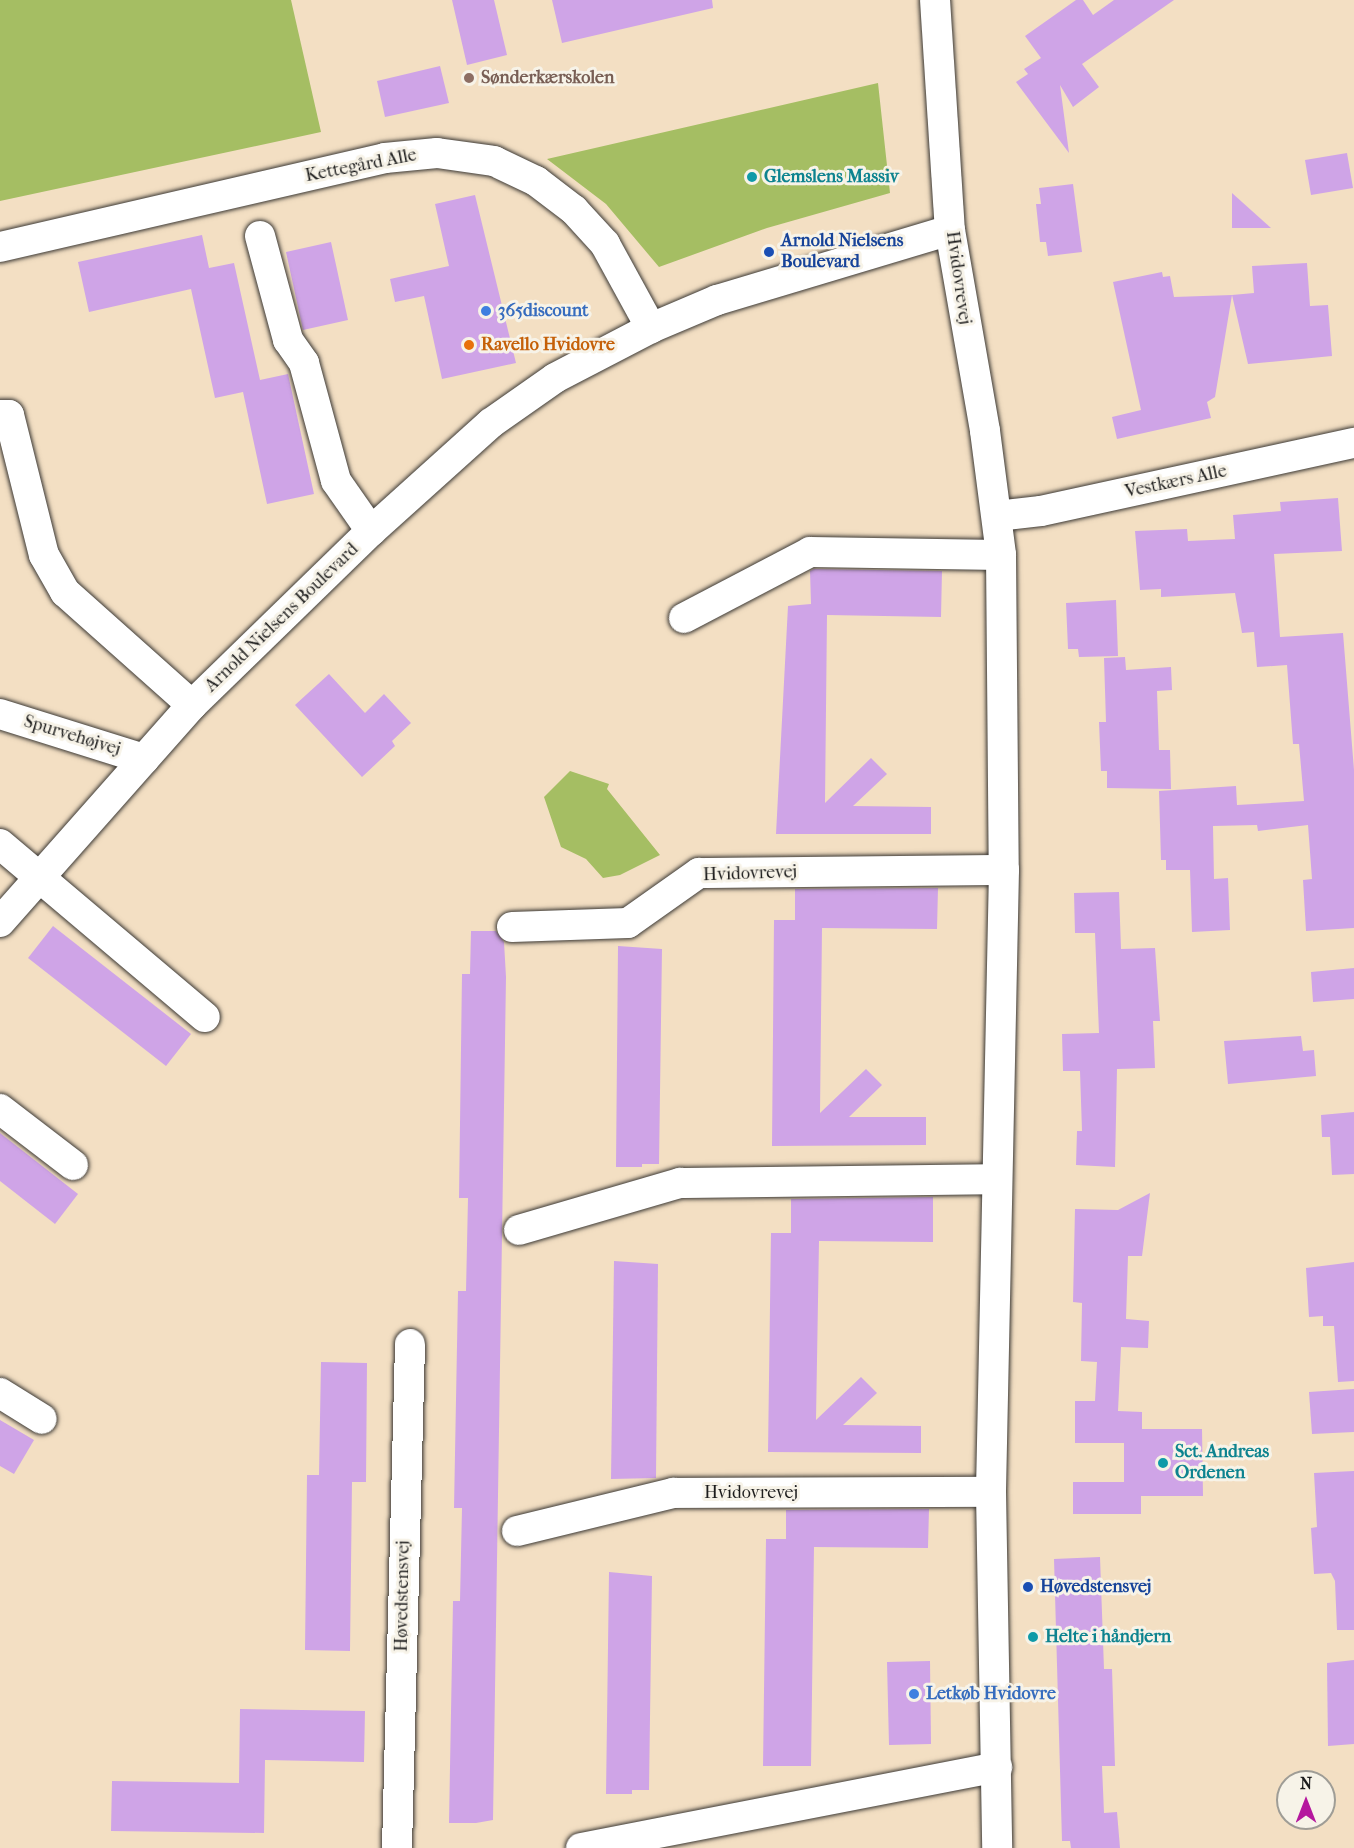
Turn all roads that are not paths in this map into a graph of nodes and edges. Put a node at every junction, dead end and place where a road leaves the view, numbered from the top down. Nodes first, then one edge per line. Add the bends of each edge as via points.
1 (940, 2) edge
2 (950, 230) junction
3 (260, 236) dead end
4 (0, 247) edge
5 (651, 328) junction
6 (0, 415) edge
7 (1354, 443) edge
8 (997, 516) junction
9 (372, 531) junction
10 (1001, 555) junction
11 (684, 618) dead end
12 (192, 705) junction
13 (0, 714) edge
14 (144, 759) junction
15 (0, 844) edge
16 (1004, 870) junction
17 (38, 876) junction
18 (0, 922) edge
19 (512, 927) dead end
20 (205, 1017) dead end
21 (0, 1109) edge
22 (73, 1165) dead end
23 (996, 1179) junction
24 (519, 1230) dead end
25 (410, 1344) dead end
26 (0, 1393) edge
27 (42, 1419) dead end
28 (991, 1492) junction
29 (517, 1531) dead end
30 (997, 1767) junction
31 (397, 1848) edge
32 (581, 1848) edge
33 (997, 1848) edge

1 - 2 street, Hvidovrevej
2 - 5 street, Arnold Nielsens Boulevard via 779,279
2 - 8 street, Hvidovrevej
3 - 9 street, Arnold Nielsens Boulevard via 288,340 304,363 336,481
4 - 5 street, Kettegård Alle via 385,158 437,153 494,161 536,181 574,210 605,244
5 - 9 street, Arnold Nielsens Boulevard via 555,378 491,423
6 - 12 street, Arnold Nielsens Boulevard via 9,415 44,555 65,592
7 - 8 street, Vestkærs Alle via 1041,511
8 - 10 street, Hvidovrevej
9 - 12 street, Arnold Nielsens Boulevard
10 - 11 street via 810,552
10 - 16 street, Hvidovrevej
12 - 14 street, Arnold Nielsens Boulevard
13 - 14 street, Spurvehøjvej
14 - 17 street, Arnold Nielsens Boulevard
15 - 17 street
16 - 19 street, Hvidovrevej via 699,873 628,923
16 - 23 street, Hvidovrevej
17 - 18 street, Arnold Nielsens Boulevard
17 - 20 street
21 - 22 street
23 - 24 street via 680,1183
23 - 28 street, Hvidovrevej
25 - 31 street, Høvedstensvej
26 - 27 street
28 - 29 street, Hvidovrevej via 673,1494
28 - 30 street, Hvidovrevej
30 - 32 street
30 - 33 street, Hvidovrevej

